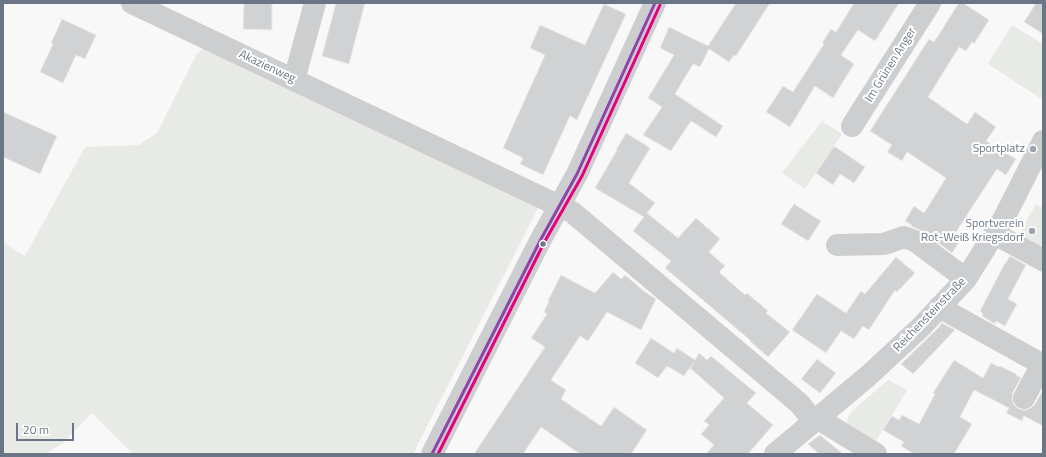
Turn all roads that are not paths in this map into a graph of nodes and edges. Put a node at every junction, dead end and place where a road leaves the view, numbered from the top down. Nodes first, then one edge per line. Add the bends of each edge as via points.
1 (315, 3) edge
2 (655, 3) edge
3 (930, 3) edge
4 (141, 7) edge
5 (294, 80) junction
6 (852, 126) dead end
7 (1043, 141) edge
8 (560, 206) junction
9 (995, 234) junction
10 (837, 245) dead end
11 (1043, 260) edge
12 (966, 279) junction
13 (939, 307) junction
14 (1042, 364) edge
15 (1024, 398) dead end
16 (815, 419) junction
17 (432, 454) edge
18 (775, 454) edge
19 (876, 454) edge

1 - 5 street
2 - 8 street
3 - 6 street, Im Grünen Anger
4 - 5 street, Akazienweg
5 - 8 street, Akazienweg
7 - 9 street, Reichensteinstraße
8 - 16 street, Akazienweg via 572,212
8 - 17 street
9 - 11 street
9 - 12 street, Reichensteinstraße
10 - 12 street via 884,244 904,237 915,241
12 - 13 street, Reichensteinstraße
13 - 14 street
13 - 16 street, Reichensteinstraße via 868,376
14 - 15 street
16 - 18 street, Reichensteinstraße
16 - 19 street, Akazienweg

